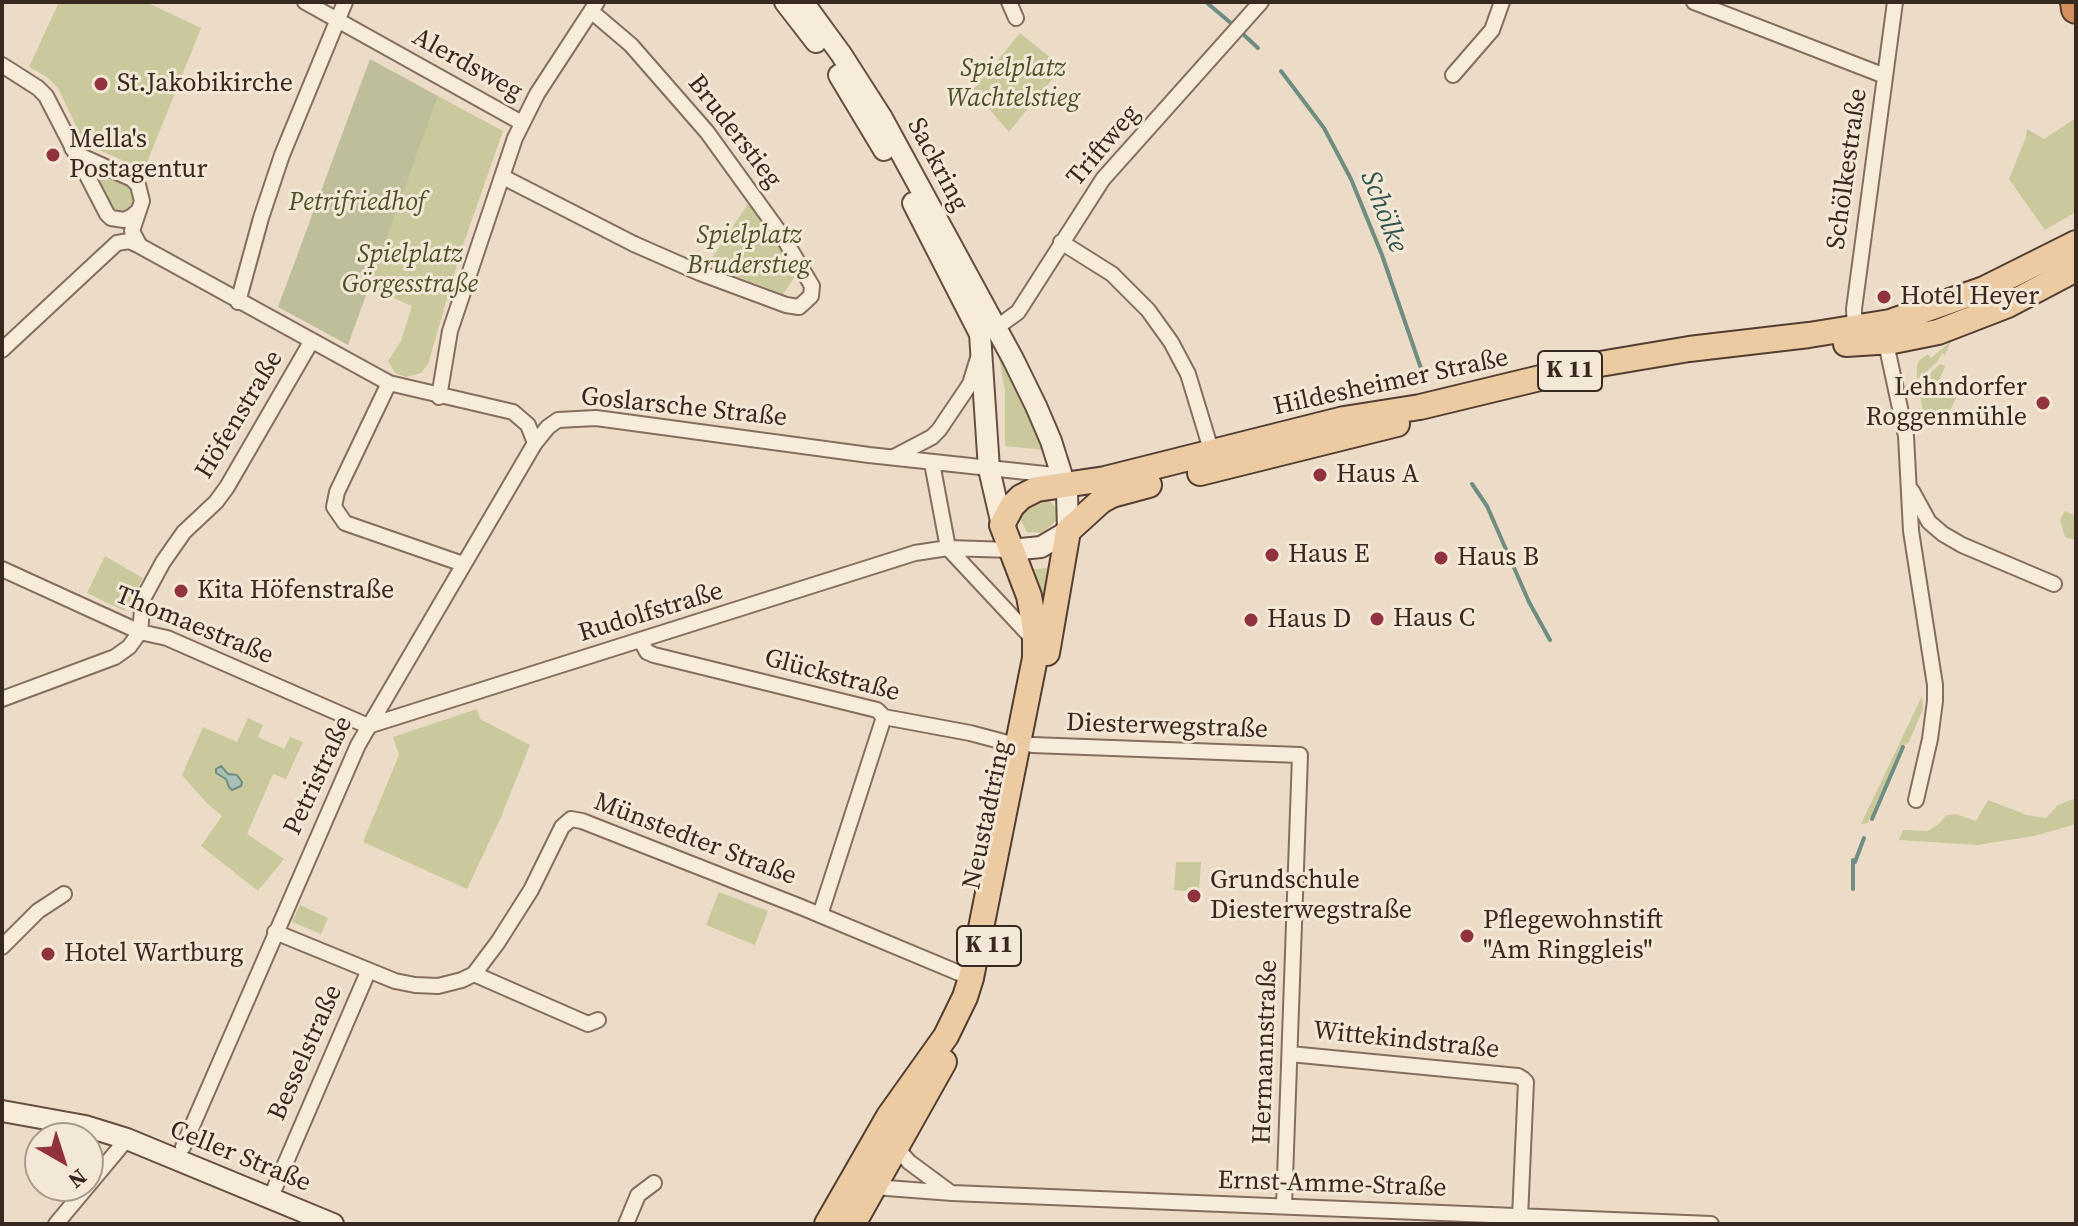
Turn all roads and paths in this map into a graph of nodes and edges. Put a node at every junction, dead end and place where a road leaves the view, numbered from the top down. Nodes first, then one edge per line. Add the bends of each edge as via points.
1 (305, 2) edge
2 (345, 2) edge
3 (785, 2) edge
4 (803, 2) edge
5 (1009, 2) edge
6 (1261, 2) edge
7 (1502, 2) edge
8 (1694, 2) edge
9 (1895, 2) edge
10 (2075, 2) edge
11 (594, 6) edge
12 (2076, 9) edge
13 (1016, 18) dead end
14 (337, 20) junction
15 (2, 65) edge
16 (1453, 75) dead end
17 (1885, 76) junction
18 (522, 123) junction
19 (72, 148) junction
20 (503, 177) junction
21 (138, 210) junction
22 (1061, 242) junction
23 (2076, 243) edge
24 (140, 246) junction
25 (2076, 269) edge
26 (238, 302) junction
27 (988, 331) junction
28 (1883, 333) junction
29 (1856, 336) junction
30 (311, 342) junction
31 (2, 350) edge
32 (389, 383) junction
33 (439, 397) junction
34 (535, 443) junction
35 (1212, 453) junction
36 (894, 457) junction
37 (932, 463) junction
38 (989, 469) junction
39 (1115, 484) junction
40 (1066, 486) junction
41 (1910, 487) junction
42 (1002, 525) junction
43 (1068, 531) junction
44 (948, 548) junction
45 (1011, 550) junction
46 (463, 564) junction
47 (2, 569) edge
48 (2054, 584) dead end
49 (140, 632) junction
50 (1043, 633) junction
51 (641, 641) junction
52 (2, 699) edge
53 (884, 717) junction
54 (368, 726) junction
55 (1025, 745) junction
56 (1300, 755) joint
57 (1916, 800) dead end
58 (64, 894) dead end
59 (820, 915) junction
60 (275, 932) junction
61 (2, 947) edge
62 (368, 972) junction
63 (474, 974) junction
64 (971, 978) junction
65 (598, 1020) dead end
66 (1290, 1054) junction
67 (2, 1111) edge
68 (2, 1123) edge
69 (24, 1127) edge
70 (104, 1142) edge
71 (124, 1144) junction
72 (896, 1147) junction
73 (868, 1153) junction
74 (172, 1157) junction
75 (654, 1183) dead end
76 (874, 1187) junction
77 (952, 1193) junction
78 (270, 1199) junction
79 (1284, 1206) junction
80 (1520, 1217) junction
81 (56, 1224) edge
82 (299, 1224) edge
83 (333, 1224) edge
84 (626, 1224) edge
85 (827, 1224) edge
86 (853, 1224) edge
87 (1711, 1224) edge

1 - 14 street, Alerdsweg
2 - 14 street
3 - 27 main road, Sackring via 878,138
4 - 27 main road, Sackring via 873,102
5 - 13 street
6 - 22 street, Triftweg via 1103,179
7 - 16 street via 1492,30
8 - 17 street
9 - 17 street, Schölkestraße
10 - 12 highway
11 - 18 street
11 - 20 street, Bruderstieg via 707,132 783,237 812,286 811,296 799,307 752,293 634,244
14 - 18 street, Alerdsweg
14 - 26 street via 282,155
15 - 19 street via 42,91
17 - 29 street, Schölkestraße via 1855,300
18 - 20 street
19 - 21 street via 132,179 142,195
19 - 21 street via 111,218 127,219
20 - 33 street via 450,331
21 - 24 street via 132,231
22 - 27 street, Triftweg via 1018,312
22 - 35 street via 1112,274 1171,342 1188,374
23 - 28 main road, K 11
24 - 26 street
24 - 31 street via 117,243
25 - 28 main road, K 11 via 2008,305 1933,334
26 - 30 street
27 - 36 street via 973,376 939,430
27 - 38 main road
27 - 40 main road, Sackring via 1013,359
28 - 29 main road, Hildesheimer Straße / K 11
28 - 41 street via 1906,436
29 - 35 main road, Hildesheimer Straße / K 11 via 1620,360
29 - 39 main road, Hildesheimer Straße / K 11 via 1620,372
30 - 32 street
30 - 49 street, Höfenstraße via 227,487 163,562 143,599
32 - 33 street
32 - 46 street via 334,507 345,523
33 - 34 street via 513,412 528,425
34 - 36 street, Goslarsche Straße via 558,420 596,418
34 - 46 street, Petristraße
35 - 39 main road, Hildesheimer Straße / K 11
36 - 37 street, Goslarsche Straße
37 - 38 street, Goslarsche Straße
37 - 44 street
38 - 40 street, Goslarsche Straße via 1054,475
38 - 42 main road
39 - 40 main road, K 11
39 - 43 main road, K 11
40 - 42 main road, K 11 via 1021,497
40 - 43 main road
41 - 48 street via 1929,522 1943,534
41 - 57 street via 1911,531 1935,701
42 - 45 main road, K 11
43 - 45 main road, K 11 via 1041,547
43 - 50 main road, K 11
44 - 45 street, Rudolfstraße
44 - 50 street
44 - 51 street, Rudolfstraße via 915,553
45 - 50 main road, K 11
46 - 54 street, Petristraße
47 - 49 street, Thomaestraße
49 - 52 street via 115,657
49 - 54 street, Thomaestraße via 180,643
50 - 55 main road, Neustadtring / K 11
51 - 53 street, Glückstraße via 654,655 877,710
51 - 54 street, Rudolfstraße
53 - 55 street, Glückstraße
53 - 59 street
54 - 60 street, Petristraße
55 - 56 street, Diesterwegstraße
55 - 64 main road, Neustadtring / K 11
55 - 72 main road, Neustadtring / K 11 via 979,993
56 - 66 street, Hermannstraße
58 - 61 street
59 - 63 street, Münstedter Straße via 571,819 516,916
59 - 64 street, Münstedter Straße
60 - 62 street
60 - 74 street, Petristraße
62 - 63 street via 415,985 449,984
62 - 78 street, Besselstraße
63 - 65 street via 588,1024
64 - 73 main road, Neustadtring / K 11 via 941,1045
66 - 79 street, Hermannstraße
66 - 80 street, Wittekindstraße via 1523,1079
67 - 71 main road, Celler Straße via 85,1126
68 - 69 main road
70 - 71 main road, Celler Straße
71 - 74 main road, Celler Straße
71 - 81 street
72 - 76 main road, Neustadtring / K 11
72 - 77 street
73 - 76 street via 863,1170
73 - 85 main road, Neustadtring / K 11
74 - 78 main road, Celler Straße
74 - 82 main road, Celler Straße
75 - 84 street via 638,1195
76 - 77 street, Ernst-Amme-Straße
76 - 86 main road, Neustadtring / K 11
77 - 79 street, Ernst-Amme-Straße
78 - 83 main road, Celler Straße
79 - 80 street, Ernst-Amme-Straße
80 - 87 street, Ernst-Amme-Straße

